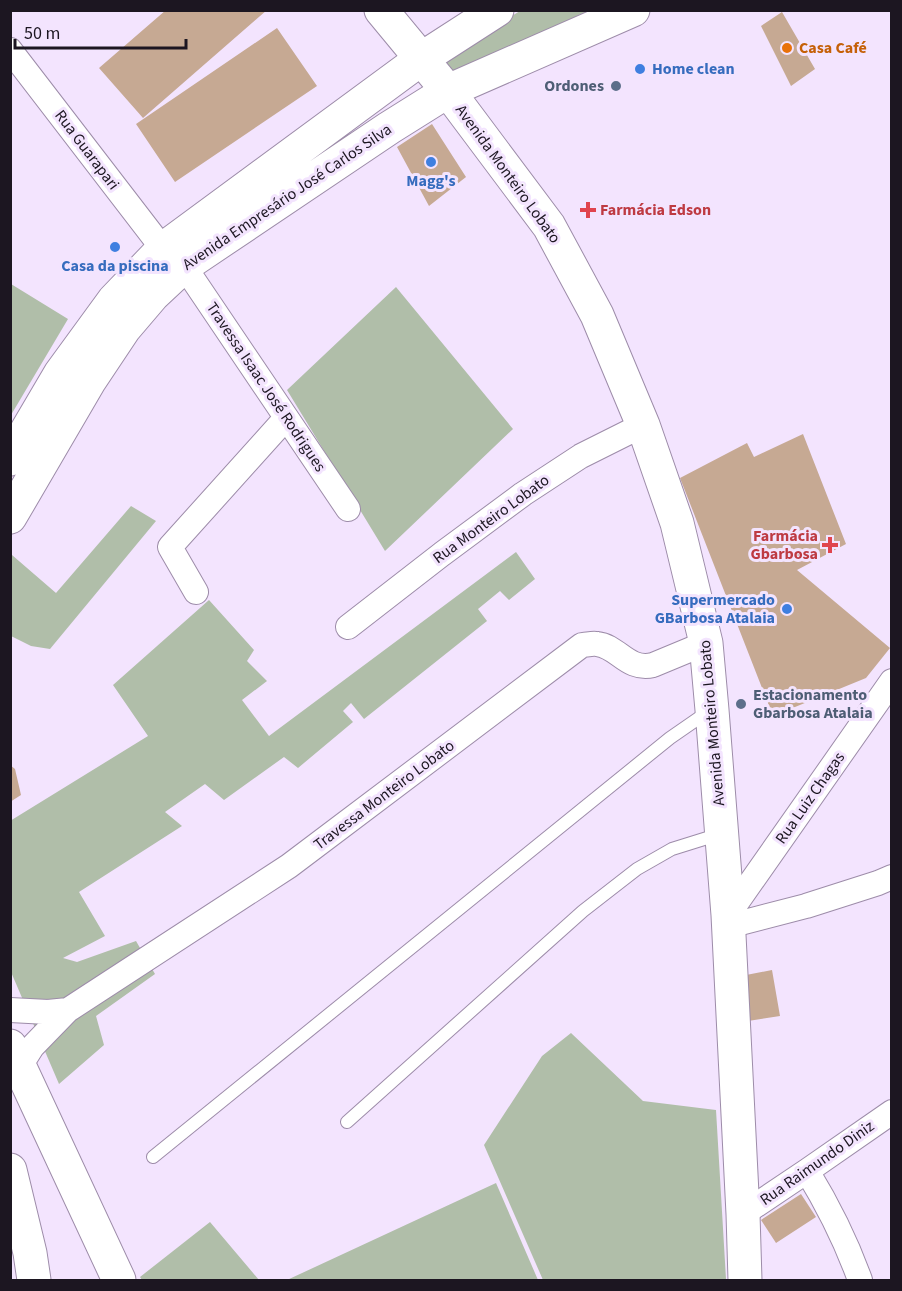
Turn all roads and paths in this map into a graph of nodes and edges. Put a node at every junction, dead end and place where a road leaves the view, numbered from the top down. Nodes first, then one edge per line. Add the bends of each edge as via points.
1 (381, 10) edge
2 (497, 10) edge
3 (633, 10) edge
4 (10, 50) edge
5 (420, 59) junction
6 (448, 91) junction
7 (174, 257) junction
8 (286, 418) junction
9 (644, 425) junction
10 (10, 459) edge
11 (348, 509) dead end
12 (10, 517) edge
13 (196, 592) dead end
14 (348, 627) dead end
15 (706, 643) junction
16 (891, 681) edge
17 (712, 710) junction
18 (722, 834) junction
19 (891, 877) edge
20 (729, 920) junction
21 (10, 1010) edge
22 (68, 1010) junction
23 (15, 1056) edge
24 (891, 1112) edge
25 (347, 1122) dead end
26 (153, 1157) dead end
27 (10, 1170) edge
28 (807, 1172) junction
29 (743, 1214) junction
30 (34, 1281) edge
31 (118, 1281) edge
32 (745, 1281) edge
33 (860, 1281) edge

1 - 5 main road, Avenida Monteiro Lobato
2 - 5 main road, Avenida Empresário José Carlos Silva
3 - 6 main road, Avenida Empresário José Carlos Silva
4 - 7 street, Rua Guarapari
5 - 6 main road, Avenida Monteiro Lobato
5 - 7 main road, Avenida Empresário José Carlos Silva
6 - 7 main road, Avenida Empresário José Carlos Silva
6 - 9 main road, Avenida Monteiro Lobato via 549,226 597,315
7 - 8 street, Travessa Isaac José Rodrigues
7 - 10 main road, Avenida Empresário José Carlos Silva via 114,300 67,365
7 - 12 main road, Avenida Empresário José Carlos Silva via 153,295 124,329 90,380
8 - 11 street, Travessa Isaac José Rodrigues
8 - 13 street via 170,547
9 - 14 street, Rua Monteiro Lobato via 581,456 523,494
9 - 15 main road, Avenida Monteiro Lobato via 677,523
15 - 17 main road, Avenida Monteiro Lobato
15 - 22 street, Travessa Monteiro Lobato via 645,666 607,647 582,645 289,866
16 - 20 street, Rua Luiz Chagas
17 - 18 main road, Avenida Monteiro Lobato
17 - 26 lane via 670,738
18 - 20 main road, Avenida Monteiro Lobato
18 - 25 lane via 672,849 637,869 583,911
19 - 20 street via 806,906
20 - 29 main road, Avenida Monteiro Lobato
21 - 22 street
22 - 23 street, Travessa Monteiro Lobato via 32,1047
23 - 31 main road
24 - 28 street, Rua Raimundo Diniz
27 - 30 main road
28 - 29 street, Rua Raimundo Diniz
28 - 33 street via 847,1245
29 - 32 main road, Avenida Monteiro Lobato

